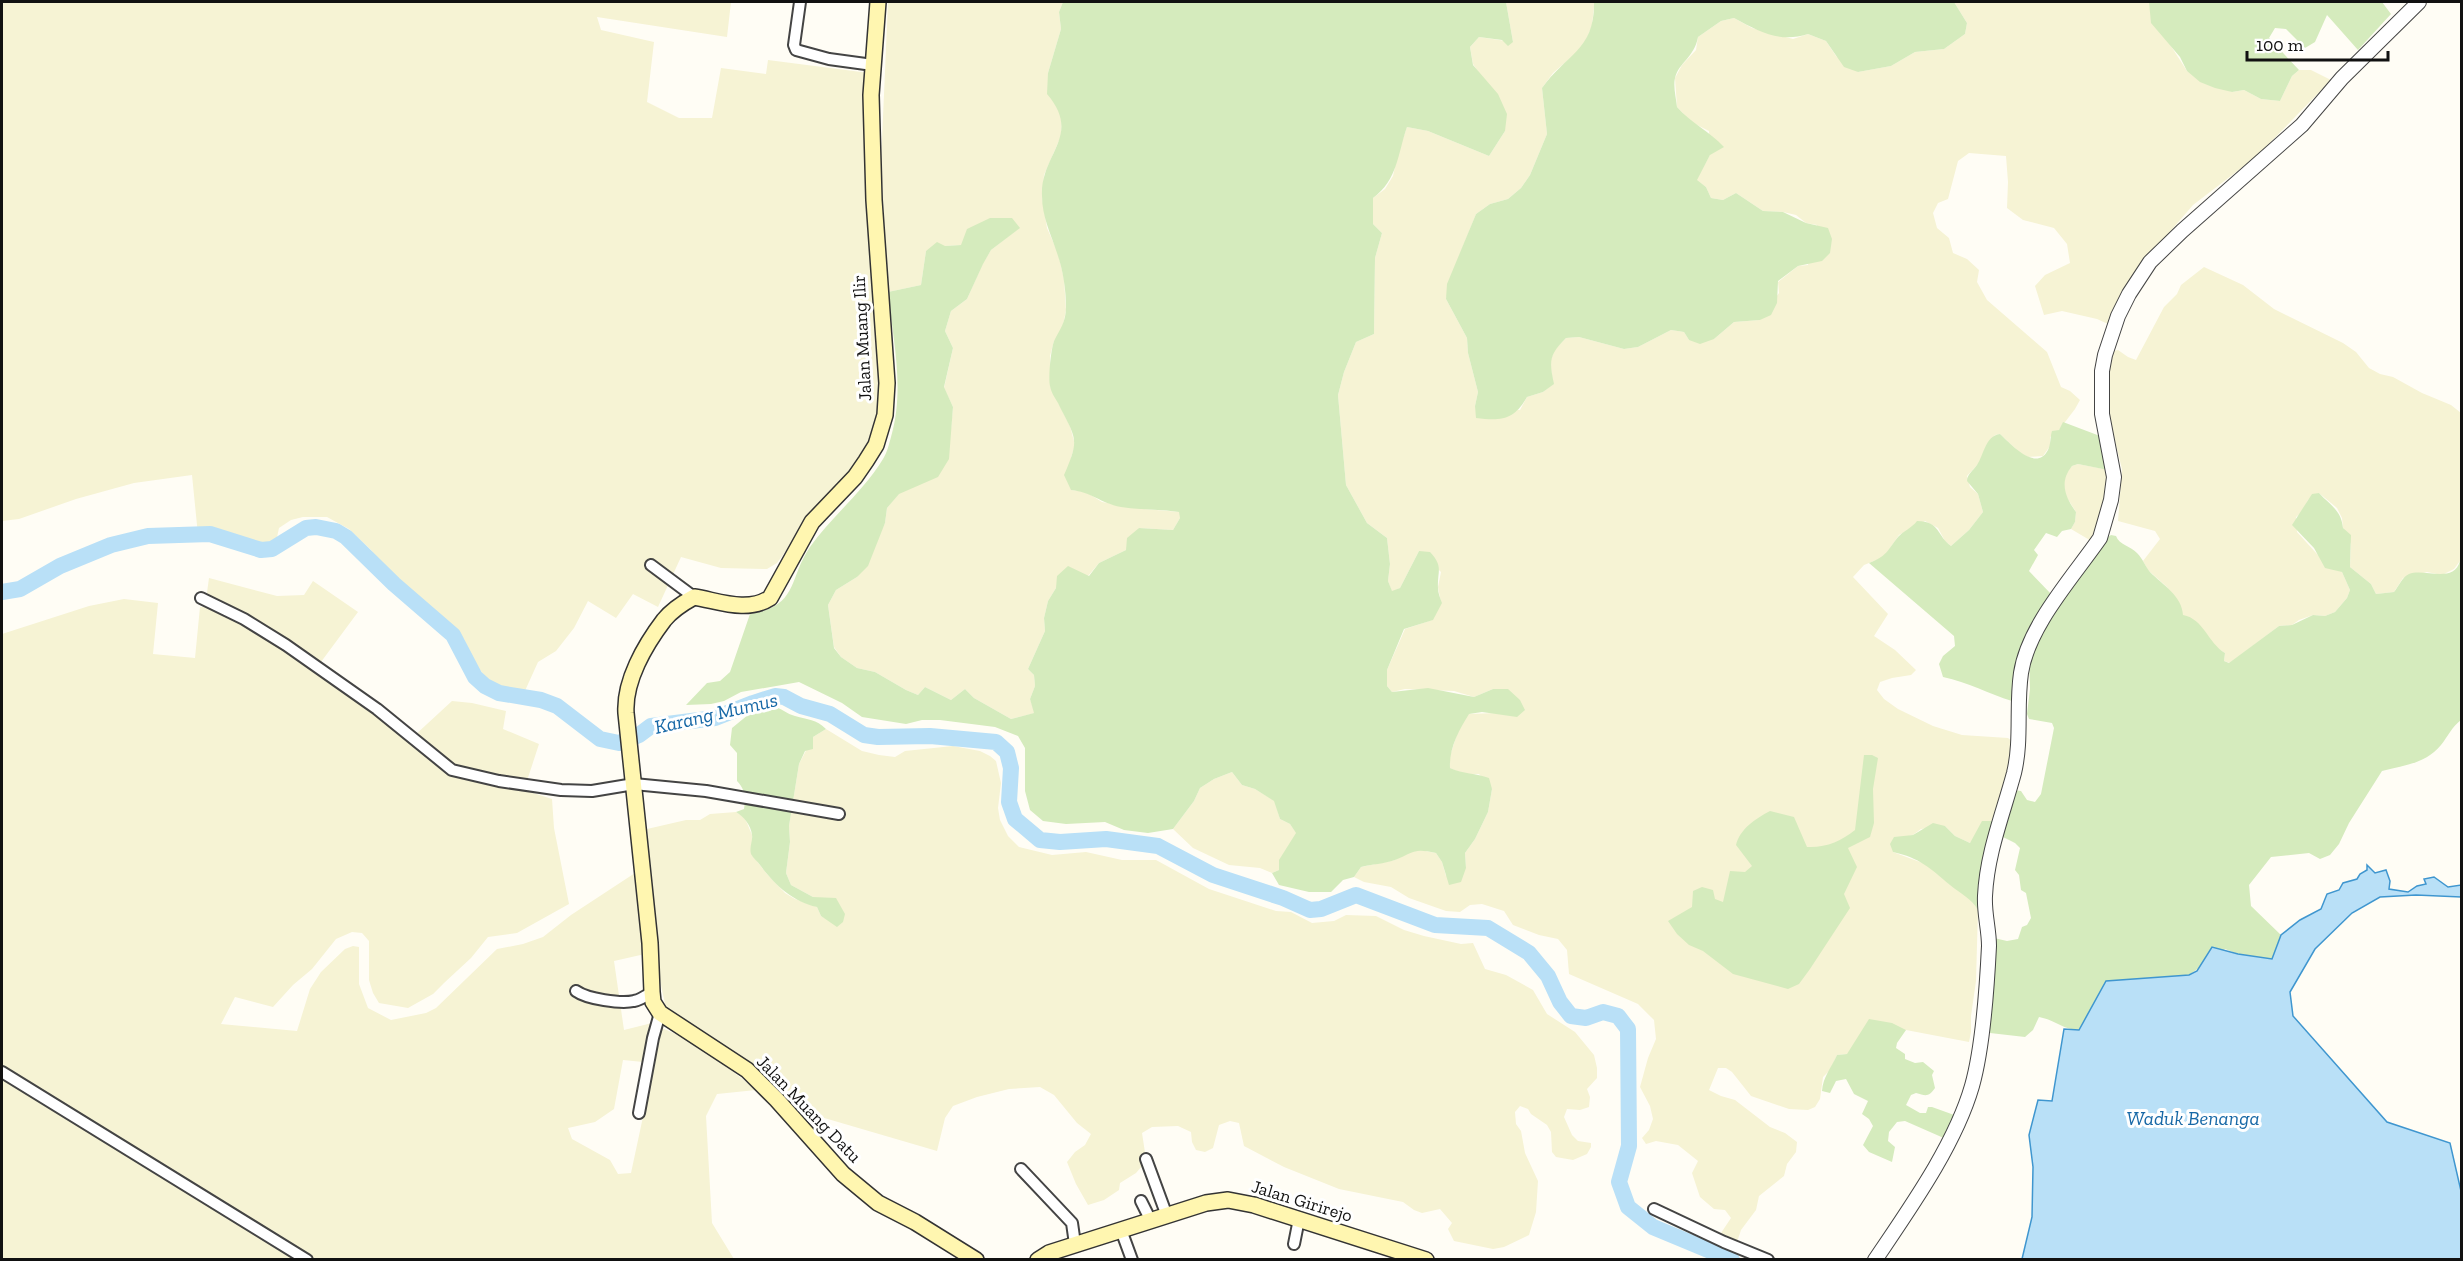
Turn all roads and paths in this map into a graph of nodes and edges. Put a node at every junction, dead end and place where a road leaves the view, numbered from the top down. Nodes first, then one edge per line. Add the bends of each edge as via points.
1 (800, 2) edge
2 (878, 2) edge
3 (2419, 2) edge
4 (873, 65) junction
5 (651, 565) dead end
6 (694, 597) junction
7 (201, 598) dead end
8 (633, 783) junction
9 (839, 814) dead end
10 (576, 991) dead end
11 (652, 992) junction
12 (660, 1013) junction
13 (2, 1072) edge
14 (639, 1113) dead end
15 (1146, 1159) dead end
16 (1022, 1169) dead end
17 (1141, 1201) dead end
18 (1654, 1209) dead end
19 (1167, 1216) junction
20 (1299, 1219) junction
21 (1151, 1221) junction
22 (1122, 1230) junction
23 (1075, 1244) junction
24 (1294, 1244) dead end
25 (1422, 1259) edge
26 (308, 1260) edge
27 (976, 1260) edge
28 (1038, 1260) edge
29 (1132, 1260) edge
30 (1768, 1260) edge
31 (1875, 1260) edge

1 - 4 street via 796,50
2 - 4 main road, Jalan Muang Ilir
3 - 31 street via 2342,78 2302,125 2150,262 2118,316 2105,356 2100,396 2114,477 2105,526 2036,628 2021,673 2018,754 1986,881 1989,944 1971,1088 1949,1140
4 - 6 main road, Jalan Muang Ilir via 874,200 887,383 885,415 876,445 855,477 812,522 770,598 748,607
5 - 6 street
6 - 8 main road via 665,619 628,686 626,713
7 - 8 street via 286,645 377,709 452,770 576,791
8 - 9 street
8 - 11 main road
10 - 11 street via 589,998 626,1002
11 - 12 main road
12 - 14 street
12 - 27 main road, Jalan Muang Datu via 747,1070 843,1174 878,1203
13 - 26 street
15 - 19 street
16 - 23 street via 1072,1223
17 - 21 street
18 - 30 street
19 - 20 main road, Jalan Girirejo via 1228,1200
19 - 21 main road, Jalan Girirejo
20 - 24 street
20 - 25 main road, Jalan Girirejo
21 - 22 main road, Jalan Girirejo
22 - 23 main road, Jalan Girirejo
22 - 29 street
23 - 28 main road, Jalan Girirejo

